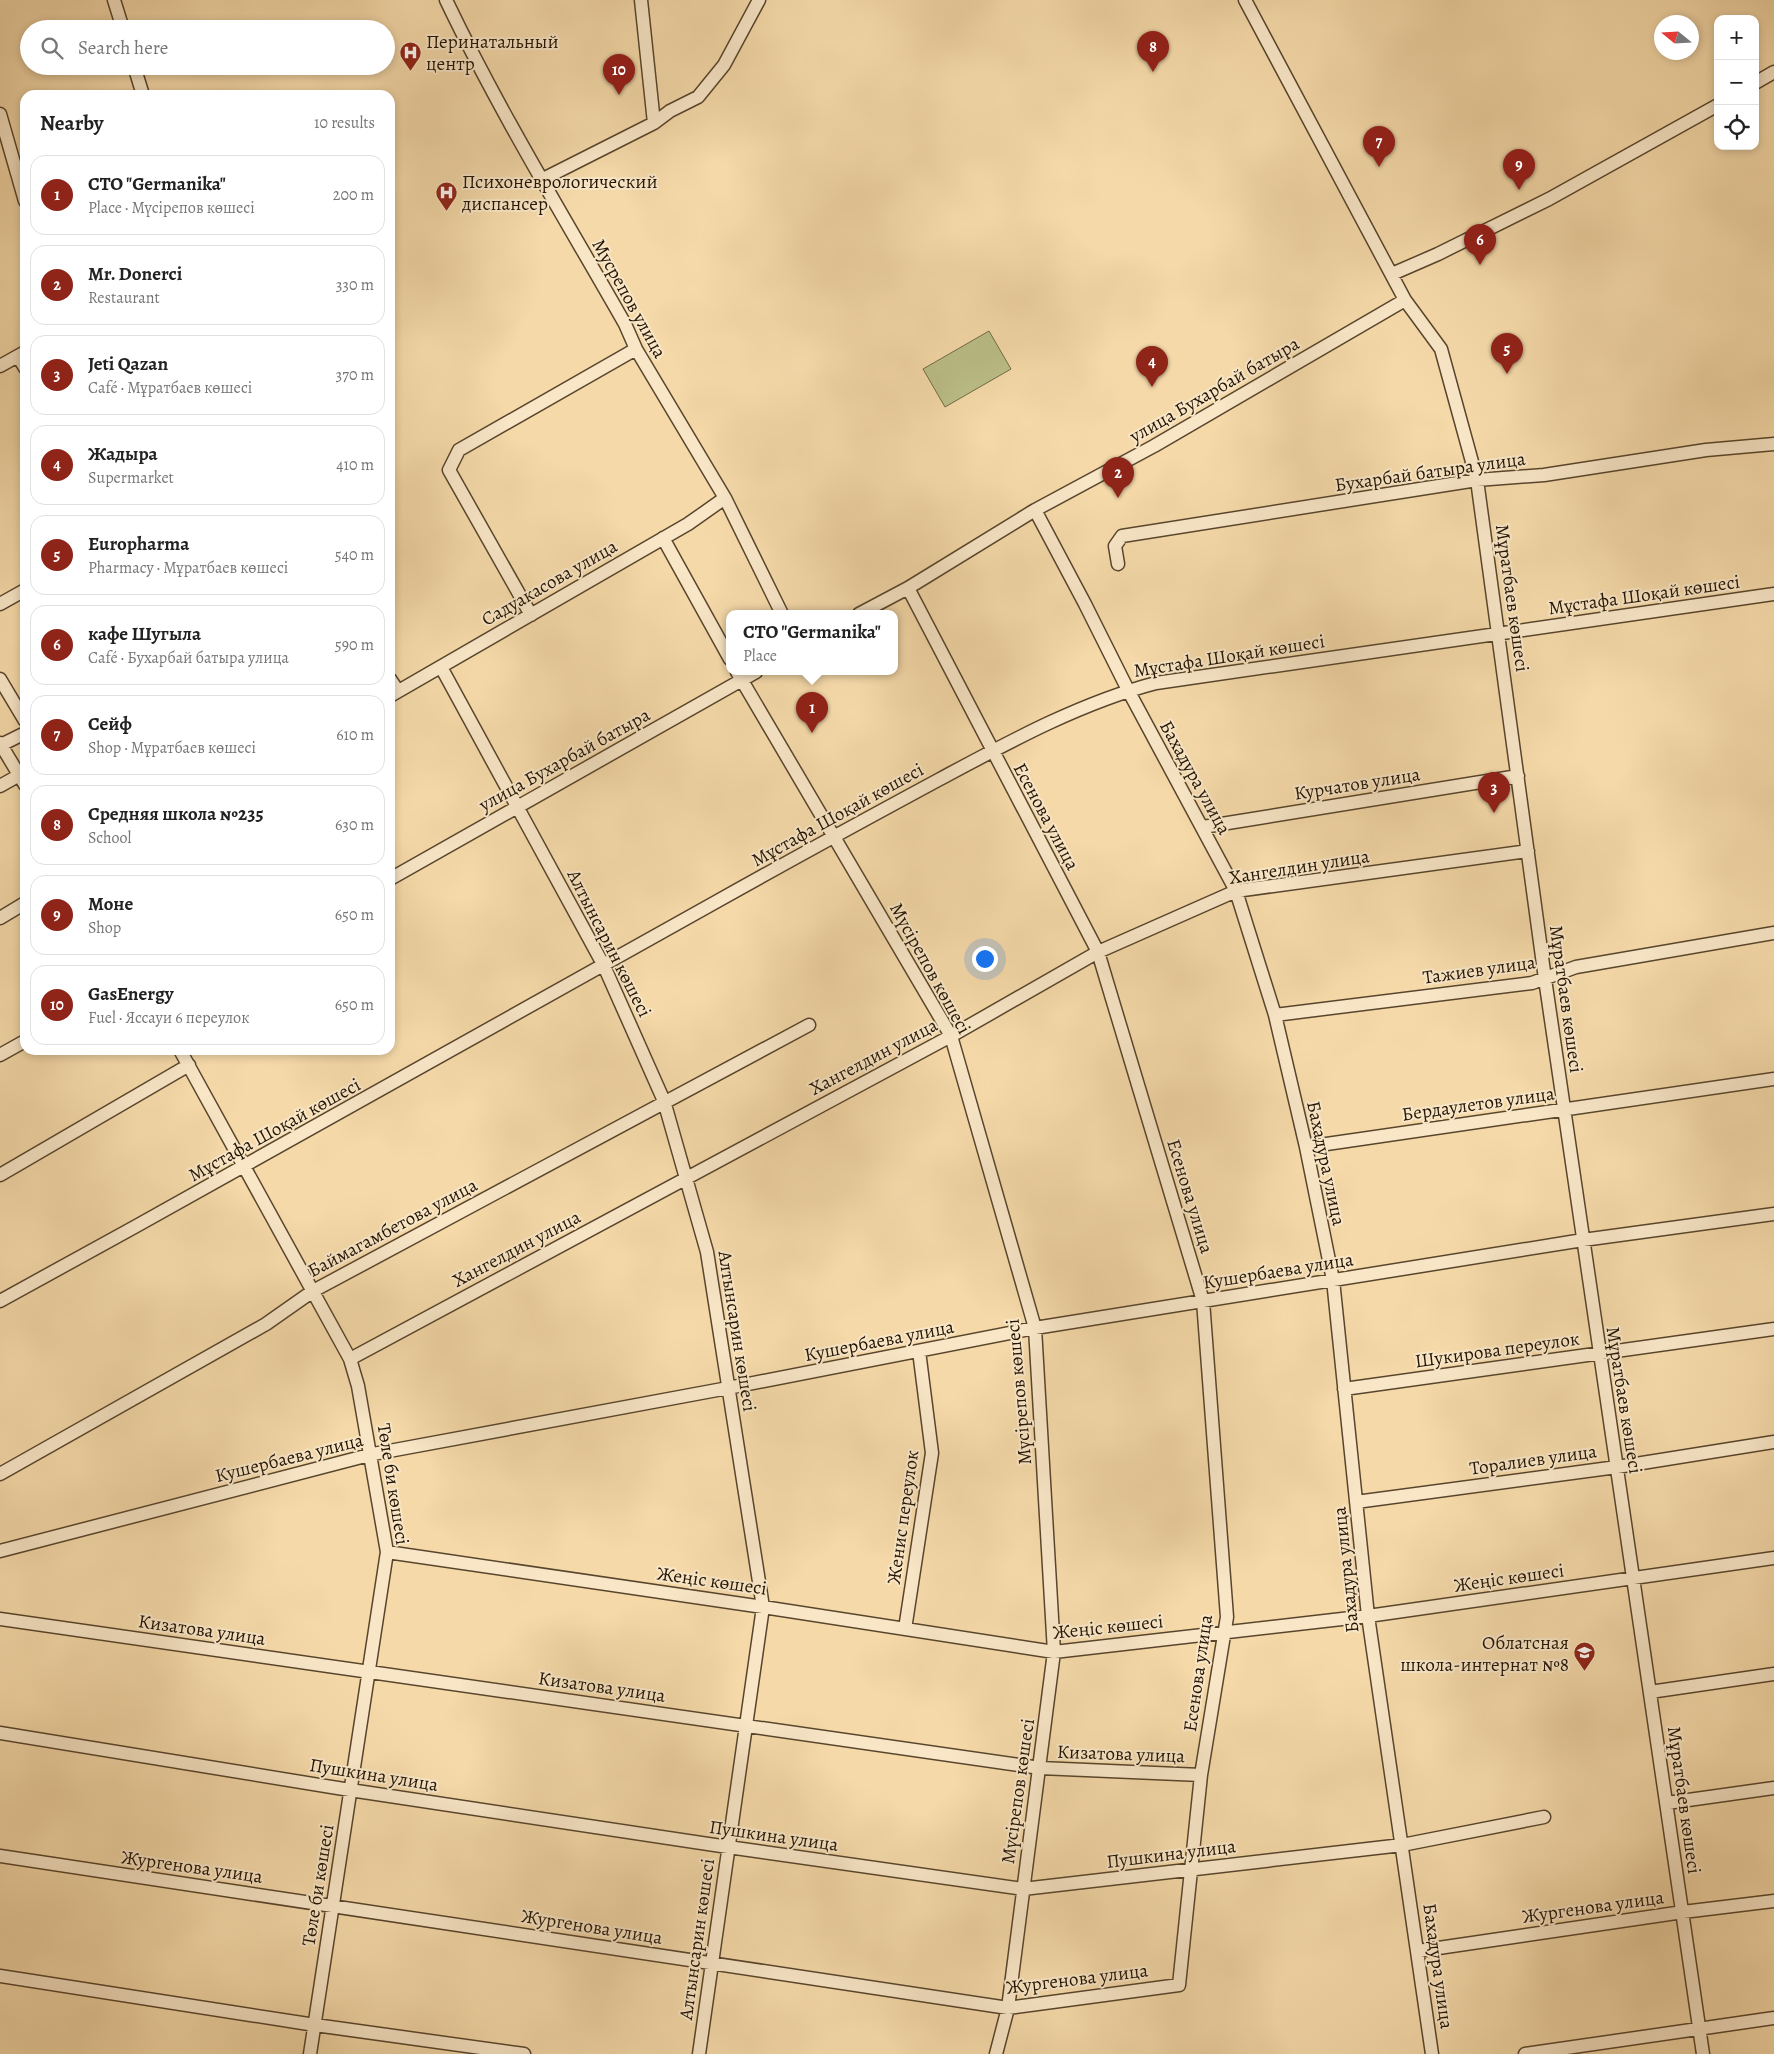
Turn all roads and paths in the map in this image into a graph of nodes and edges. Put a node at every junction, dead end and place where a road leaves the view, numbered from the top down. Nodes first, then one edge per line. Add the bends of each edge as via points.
1 (114, 0) edge
2 (446, 0) edge
3 (641, 0) edge
4 (759, 0) edge
5 (1245, 0) edge
6 (120, 20) edge
7 (1774, 72) edge
8 (137, 75) edge
9 (1759, 81) edge
10 (141, 90) edge
11 (1716, 105) edge
12 (0, 114) edge
13 (654, 123) junction
14 (543, 179) junction
15 (20, 184) edge
16 (1392, 274) junction
17 (1405, 300) junction
18 (636, 349) junction
19 (20, 355) edge
20 (0, 366) edge
21 (1774, 444) edge
22 (1477, 480) junction
23 (725, 498) junction
24 (1035, 510) junction
25 (663, 538) junction
26 (1118, 564) dead end
27 (908, 588) junction
28 (20, 593) edge
29 (1774, 594) edge
30 (0, 604) edge
31 (780, 610) edge
32 (867, 610) edge
33 (531, 614) junction
34 (1499, 633) junction
35 (726, 652) edge
36 (441, 667) junction
37 (739, 676) edge
38 (0, 680) edge
39 (1128, 690) junction
40 (395, 693) edge
41 (4, 696) edge
42 (20, 715) edge
43 (20, 735) edge
44 (1, 744) edge
45 (992, 751) junction
46 (20, 772) edge
47 (1518, 776) junction
48 (20, 778) edge
49 (0, 786) edge
50 (517, 807) junction
51 (1203, 828) junction
52 (834, 836) junction
53 (1528, 851) junction
54 (395, 876) edge
55 (1236, 891) junction
56 (20, 906) edge
57 (0, 918) edge
58 (1774, 933) edge
59 (1098, 952) junction
60 (604, 966) junction
61 (1545, 979) junction
62 (1275, 1015) junction
63 (809, 1025) dead end
64 (951, 1036) junction
65 (20, 1043) edge
66 (0, 1055) edge
67 (183, 1055) edge
68 (189, 1065) junction
69 (1774, 1079) edge
70 (664, 1101) junction
71 (1564, 1110) junction
72 (1306, 1147) junction
73 (245, 1167) junction
74 (0, 1175) edge
75 (686, 1177) junction
76 (1774, 1214) edge
77 (1582, 1240) junction
78 (1333, 1280) junction
79 (313, 1291) junction
80 (0, 1301) edge
81 (1203, 1301) junction
82 (1036, 1328) junction
83 (1774, 1329) edge
84 (919, 1351) junction
85 (1599, 1354) junction
86 (350, 1359) junction
87 (728, 1388) junction
88 (1344, 1389) junction
89 (1774, 1442) edge
90 (371, 1455) junction
91 (1617, 1467) junction
92 (0, 1474) edge
93 (1356, 1502) junction
94 (0, 1551) edge
95 (387, 1552) junction
96 (1774, 1558) edge
97 (1633, 1578) junction
98 (763, 1607) junction
99 (1368, 1616) junction
100 (0, 1620) edge
101 (905, 1629) junction
102 (1223, 1633) junction
103 (1054, 1652) junction
104 (368, 1672) junction
105 (1774, 1674) edge
106 (1650, 1692) junction
107 (746, 1726) junction
108 (0, 1733) edge
109 (1040, 1768) junction
110 (1201, 1775) junction
111 (1774, 1788) edge
112 (350, 1790) junction
113 (1667, 1803) junction
114 (1544, 1817) dead end
115 (1402, 1845) junction
116 (728, 1847) junction
117 (0, 1856) edge
118 (1191, 1870) junction
119 (1023, 1889) junction
120 (1774, 1901) edge
121 (333, 1906) junction
122 (1683, 1912) junction
123 (1418, 1951) junction
124 (712, 1963) junction
125 (0, 1976) edge
126 (1179, 1985) joint
127 (1008, 2008) junction
128 (1774, 2018) edge
129 (315, 2025) junction
130 (1700, 2028) junction
131 (310, 2054) edge
132 (524, 2054) edge
133 (699, 2054) edge
134 (996, 2054) edge
135 (1432, 2054) edge
136 (1525, 2054) edge
137 (1703, 2054) edge

1 - 6 street
2 - 14 street, Мусрепов улица
3 - 13 street
4 - 13 street via 724,66 698,97 670,110
5 - 16 street, Мұратбаев көшесі
7 - 9 street
8 - 10 street
11 - 16 street via 1550,199
12 - 15 street
13 - 14 street
14 - 18 street, Мусрепов улица
16 - 17 street, Мұратбаев көшесі
17 - 22 street, Мұратбаев көшесі via 1441,350
17 - 24 street, улица Бухарбай батыра via 1154,446
18 - 23 street, Мусрепов улица
18 - 33 street via 459,450 449,470
19 - 20 street
21 - 22 street, Бухарбай батыра улица via 1706,450 1544,476
22 - 26 street, Бухарбай батыра улица via 1122,536 1116,546
22 - 34 street, Мұратбаев көшесі
23 - 25 street, Садуакасова улица
23 - 31 street, Мусрепов улица
24 - 27 street, улица Бухарбай батыра
24 - 39 street, Бахадура улица
25 - 33 street, Садуакасова улица
25 - 35 street
27 - 32 street, улица Бухарбай батыра
27 - 45 street, Есенова улица
28 - 30 street
29 - 34 street, Мұстафа Шоқай көшесі
33 - 36 street, Садуакасова улица
34 - 39 street, Мұстафа Шоқай көшесі via 1156,682
34 - 47 street, Мұратбаев көшесі
36 - 40 street, Садуакасова улица
36 - 50 street, Алтынсарин көшесі
37 - 50 street, улица Бухарбай батыра
37 - 52 street, Мүсірепов көшесі
38 - 41 street
39 - 45 street, Мұстафа Шоқай көшесі
39 - 51 street, Бахадура улица
41 - 42 street
43 - 44 street
44 - 46 street
45 - 52 street, Мұстафа Шоқай көшесі
45 - 59 street, Есенова улица
47 - 51 street, Курчатов улица
47 - 53 street, Мұратбаев көшесі
48 - 49 street
50 - 54 street, улица Бухарбай батыра
50 - 60 street, Алтынсарин көшесі
51 - 55 street, Бахадура улица
52 - 60 street, Мұстафа Шоқай көшесі
52 - 64 street, Мүсірепов көшесі
53 - 55 street, Хангелдин улица
53 - 61 street, Мұратбаев көшесі
55 - 59 street, Хангелдин улица
55 - 62 street, Бахадура улица
56 - 57 street
58 - 61 street, Тажиев улица via 1576,967
59 - 64 street, Хангелдин улица
59 - 81 street, Есенова улица
60 - 70 street, Алтынсарин көшесі
60 - 73 street, Мұстафа Шоқай көшесі
61 - 62 street, Тажиев улица
61 - 71 street, Мұратбаев көшесі
62 - 72 street, Бахадура улица
63 - 70 street, Баймагамбетова улица
64 - 75 street, Хангелдин улица
64 - 82 street, Мүсірепов көшесі
65 - 66 street
67 - 68 street, Төле би көшесі
68 - 73 street, Төле би көшесі
68 - 74 street
69 - 71 street, Бердаулетов улица
70 - 75 street, Алтынсарин көшесі
70 - 79 street, Баймагамбетова улица
71 - 72 street, Бердаулетов улица
71 - 77 street, Мұратбаев көшесі
72 - 78 street, Бахадура улица
73 - 79 street, Төле би көшесі
73 - 80 street, Мұстафа Шоқай көшесі
75 - 86 street, Хангелдин улица
75 - 87 street, Алтынсарин көшесі via 707,1252
76 - 77 street, Кушербаева улица
77 - 78 street, Кушербаева улица
77 - 85 street, Мұратбаев көшесі
78 - 81 street, Кушербаева улица
78 - 88 street, Бахадура улица
79 - 86 street, Төле би көшесі
79 - 92 street, Баймагамбетова улица via 266,1324
81 - 82 street, Кушербаева улица
81 - 102 street, Есенова улица via 1227,1617
82 - 84 street, Кушербаева улица
82 - 103 street, Мүсірепов көшесі
83 - 85 street, Шукирова переулок
84 - 87 street, Кушербаева улица
84 - 101 street, Женис переулок via 932,1453
85 - 88 street, Шукирова переулок
85 - 91 street, Мұратбаев көшесі
86 - 90 street, Төле би көшесі
87 - 90 street, Кушербаева улица
87 - 98 street, Алтынсарин көшесі
88 - 93 street, Бахадура улица
89 - 91 street, Торалиев улица
90 - 94 street, Кушербаева улица
90 - 95 street, Төле би көшесі
91 - 93 street, Торалиев улица
91 - 97 street, Мұратбаев көшесі
93 - 99 street, Бахадура улица
95 - 98 street, Жеңіс көшесі
95 - 104 street, Төле би көшесі
96 - 97 street, Жеңіс көшесі
97 - 99 street, Жеңіс көшесі
97 - 106 street, Мұратбаев көшесі
98 - 101 street, Жеңіс көшесі
98 - 107 street, Алтынсарин көшесі
99 - 102 street, Жеңіс көшесі
99 - 115 street, Бахадура улица
100 - 104 street, Кизатова улица
101 - 103 street, Жеңіс көшесі
102 - 103 street, Жеңіс көшесі
102 - 110 street, Есенова улица
103 - 109 street, Мүсірепов көшесі
104 - 107 street, Кизатова улица
104 - 112 street, Төле би көшесі
105 - 106 street
106 - 113 street, Мұратбаев көшесі
107 - 109 street, Кизатова улица
107 - 116 street, Алтынсарин көшесі
108 - 112 street, Пушкина улица
109 - 110 street, Кизатова улица
109 - 119 street, Мүсірепов көшесі
110 - 118 street, Есенова улица
111 - 113 street
112 - 116 street, Пушкина улица
112 - 121 street, Төле би көшесі
113 - 122 street, Мұратбаев көшесі
114 - 115 street, Пушкина улица
115 - 118 street, Пушкина улица
115 - 123 street, Бахадура улица
116 - 119 street, Пушкина улица
116 - 124 street, Алтынсарин көшесі
117 - 121 street, Жургенова улица
118 - 119 street, Пушкина улица
118 - 126 street, Есенова улица
119 - 127 street, Мүсірепов көшесі
120 - 122 street, Жургенова улица
121 - 124 street, Жургенова улица
121 - 129 street, Төле би көшесі
122 - 123 street, Жургенова улица
122 - 130 street, Мұратбаев көшесі
123 - 135 street, Бахадура улица
124 - 127 street, Жургенова улица
124 - 133 street, Алтынсарин көшесі
125 - 129 street
126 - 127 street, Жургенова улица
127 - 134 street, Мүсірепов көшесі
128 - 130 street
129 - 131 street, Төле би көшесі
129 - 132 street
130 - 136 street
130 - 137 street, Мұратбаев көшесі

